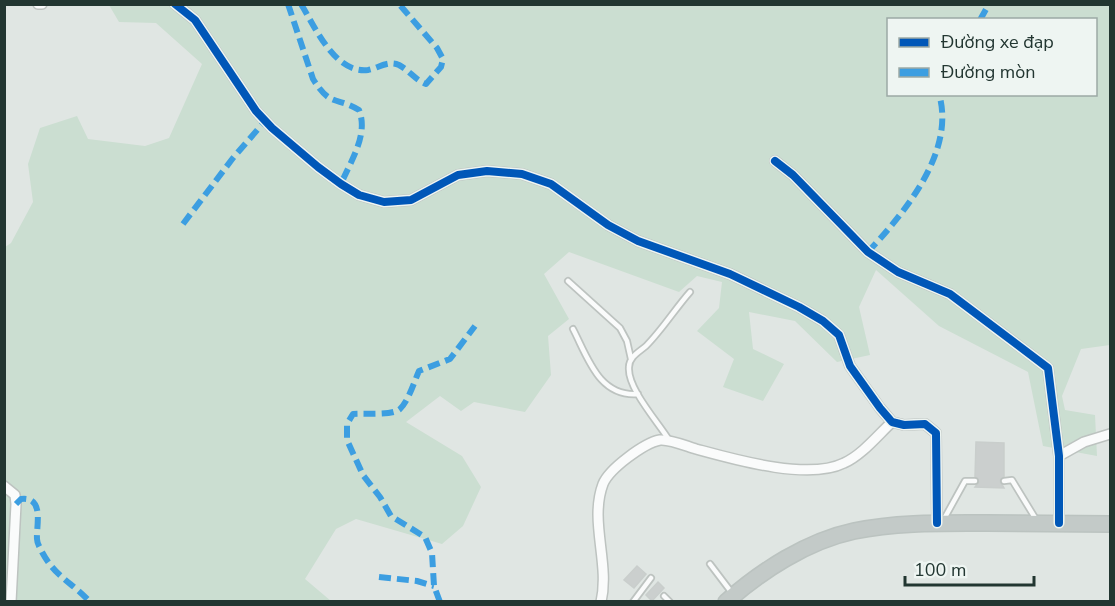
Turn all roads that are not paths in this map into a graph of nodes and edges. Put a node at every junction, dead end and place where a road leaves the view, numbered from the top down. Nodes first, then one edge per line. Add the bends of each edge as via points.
1 (175, 4) edge
2 (775, 160) dead end
3 (568, 281) dead end
4 (690, 292) dead end
5 (573, 329) dead end
6 (631, 359) junction
7 (638, 394) junction
8 (892, 422) junction
9 (1110, 434) edge
10 (670, 442) junction
11 (1059, 456) junction
12 (1004, 480) dead end
13 (975, 481) dead end
14 (4, 486) edge
15 (939, 522) junction
16 (1039, 523) junction
17 (1059, 524) junction
18 (1110, 524) edge
19 (710, 564) dead end
20 (651, 578) dead end
21 (664, 596) dead end
22 (730, 598) edge
23 (11, 602) edge
24 (601, 602) edge
25 (633, 602) edge
26 (670, 602) edge

1 - 8 street via 195,20 256,111 350,190 384,202 411,200 458,174 488,171 522,174 551,184 608,225 638,241 740,278 823,321 839,335 850,366
2 - 11 street via 868,252 898,272 950,294 1048,368
3 - 6 lane via 620,328
4 - 6 lane
5 - 7 lane via 605,384 622,394
6 - 7 lane via 628,371
7 - 10 lane
8 - 10 street via 844,464 798,471
8 - 15 street via 925,424 936,433
9 - 11 street
10 - 24 street via 660,440 637,452 612,470 603,484 597,510 604,584
11 - 17 street
12 - 16 lane via 1012,480
13 - 15 lane via 964,481
14 - 23 street via 15,495 17,509
15 - 16 highway
15 - 22 highway via 852,531 814,544 776,564
16 - 17 highway
17 - 18 highway
19 - 22 lane
20 - 25 lane
21 - 26 lane

